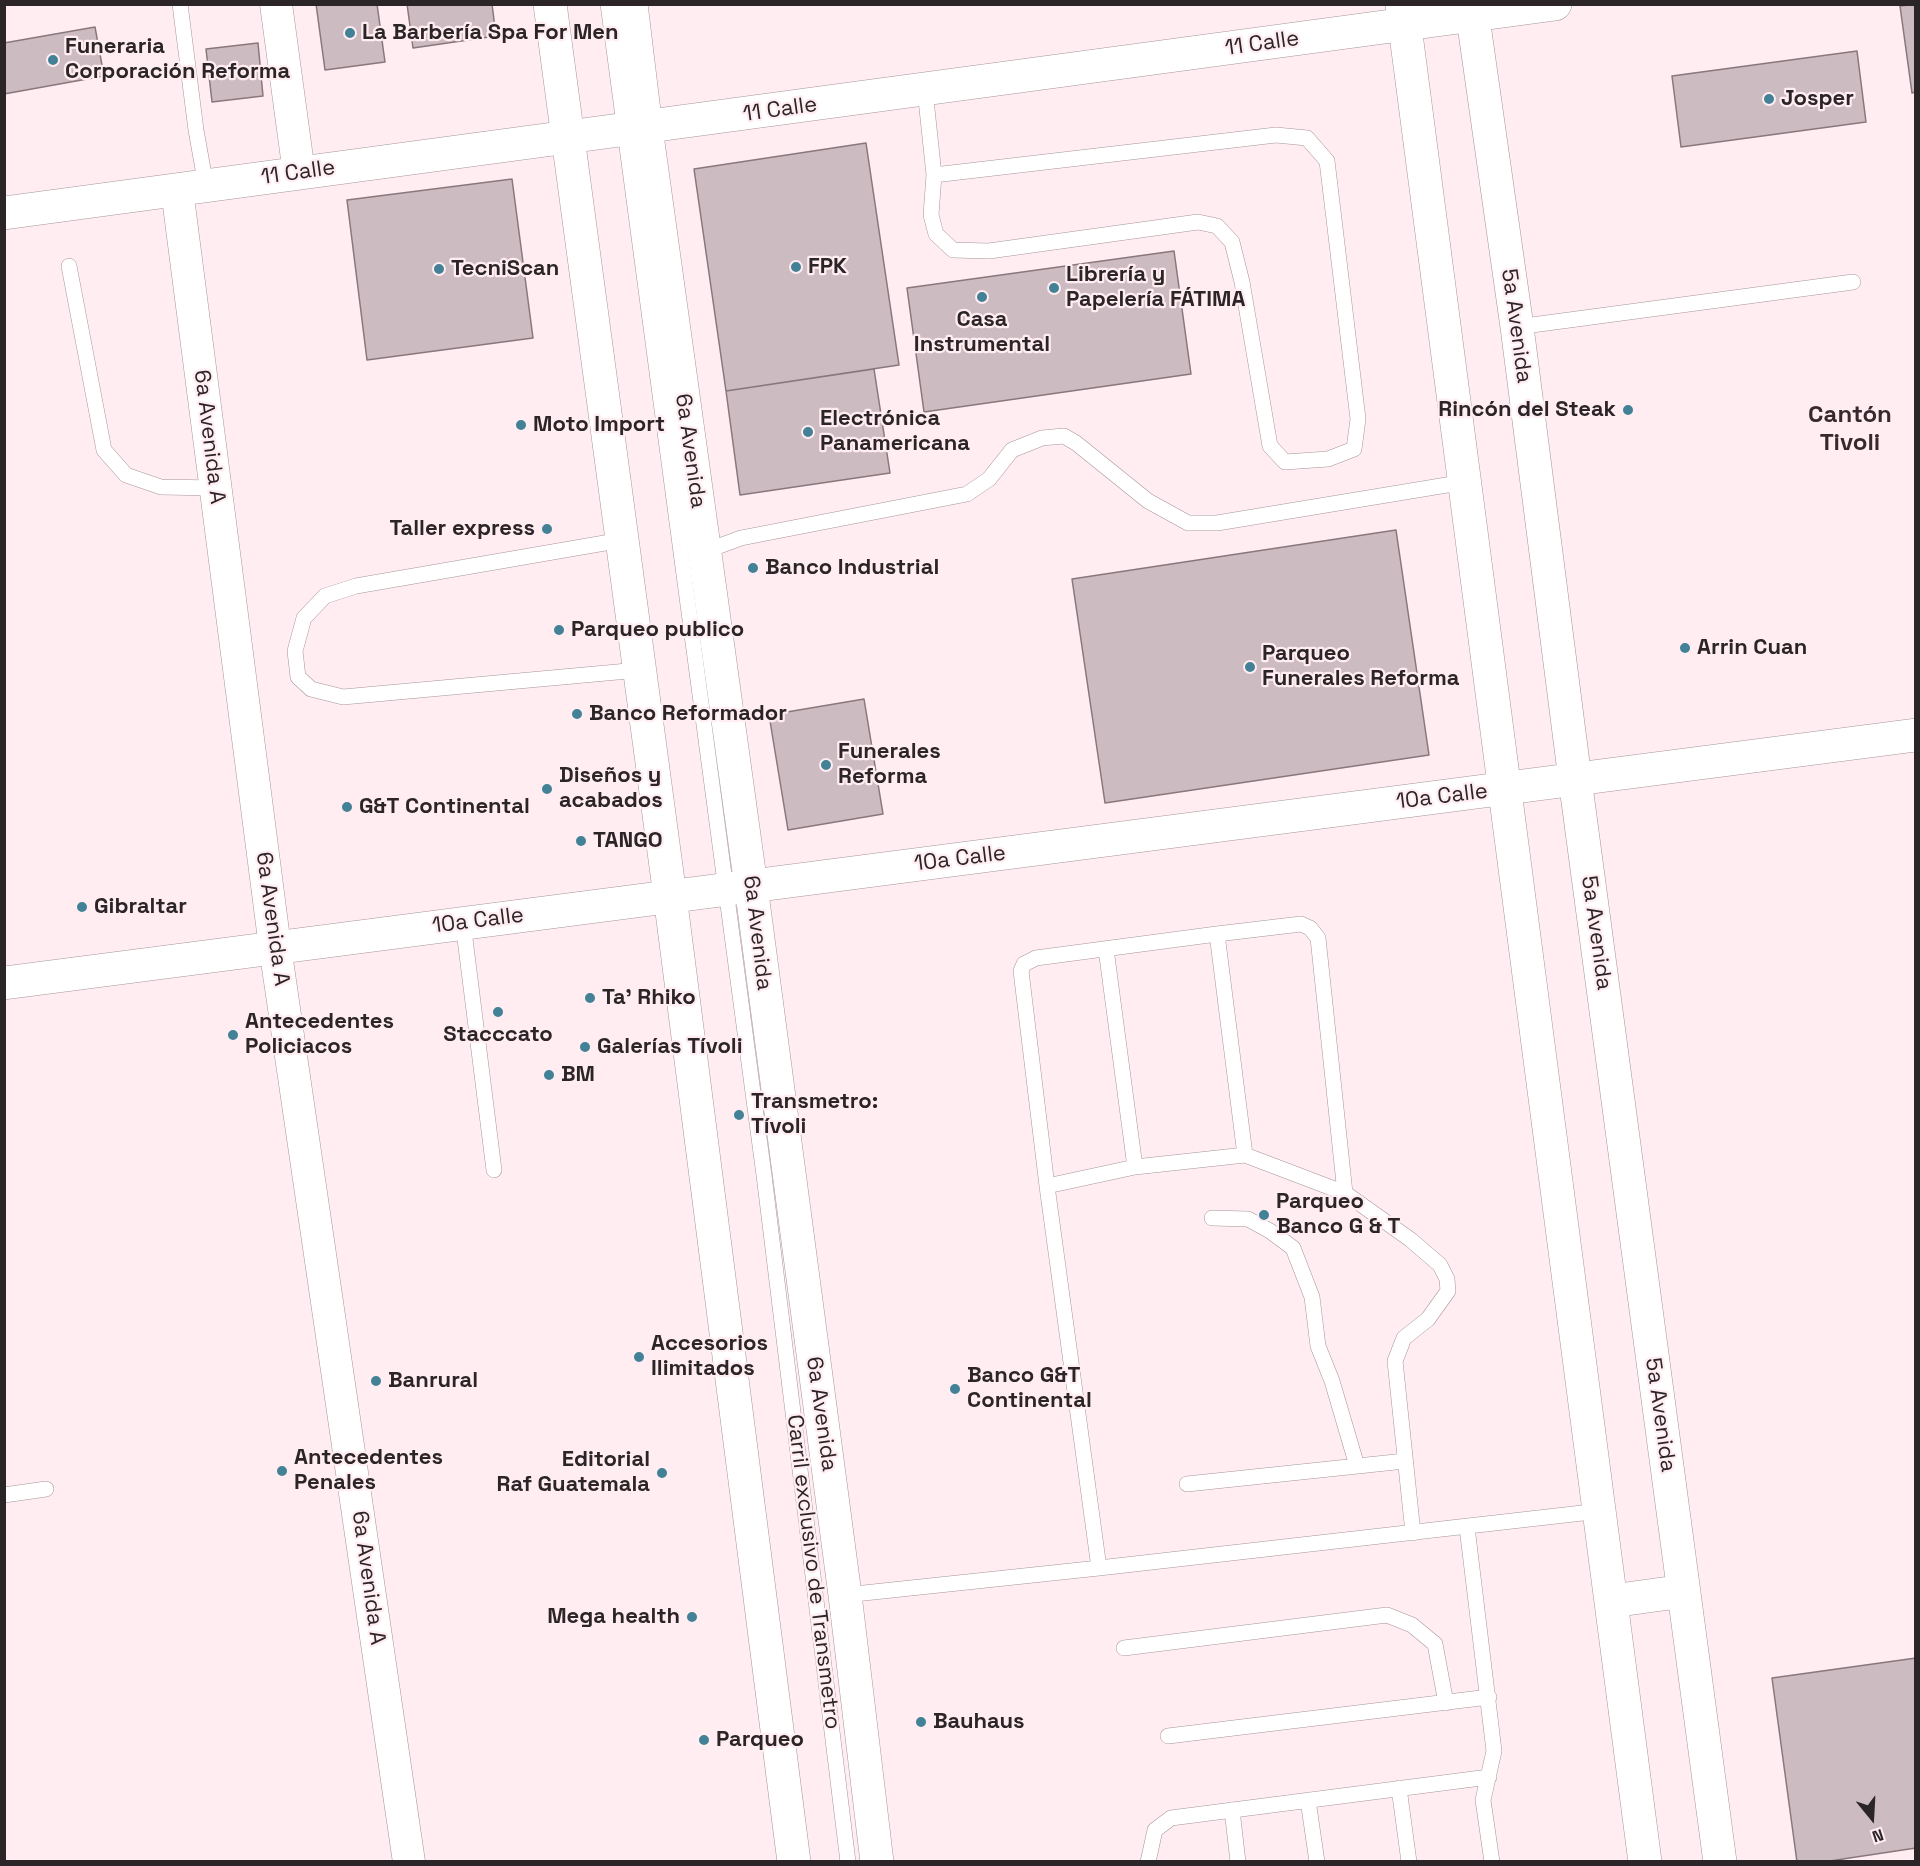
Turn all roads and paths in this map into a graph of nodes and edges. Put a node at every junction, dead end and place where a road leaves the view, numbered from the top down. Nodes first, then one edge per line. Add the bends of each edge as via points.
1 (180, 4) edge
2 (276, 4) edge
3 (550, 4) edge
4 (608, 4) edge
5 (631, 4) edge
6 (1555, 4) edge
7 (1472, 10) edge
8 (1403, 14) edge
9 (925, 90) junction
10 (635, 129) junction
11 (567, 138) junction
12 (299, 173) junction
13 (934, 175) junction
14 (191, 188) junction
15 (4, 213) edge
16 (69, 266) dead end
17 (1853, 282) dead end
18 (1517, 327) junction
19 (1465, 482) junction
20 (216, 488) junction
21 (622, 540) junction
22 (704, 552) junction
23 (639, 670) junction
24 (1916, 735) edge
25 (1575, 779) junction
26 (1505, 788) junction
27 (739, 888) junction
28 (670, 896) junction
29 (463, 923) junction
30 (1217, 934) junction
31 (275, 947) junction
32 (1106, 949) junction
33 (4, 983) edge
34 (1245, 1155) junction
35 (1135, 1167) junction
36 (494, 1170) dead end
37 (1047, 1186) junction
38 (1345, 1193) junction
39 (1212, 1218) dead end
40 (1405, 1461) junction
41 (1357, 1466) junction
42 (1187, 1484) dead end
43 (46, 1489) dead end
44 (4, 1495) edge
45 (1600, 1511) junction
46 (1467, 1527) junction
47 (1413, 1533) junction
48 (1099, 1568) junction
49 (1684, 1591) junction
50 (845, 1595) junction
51 (1612, 1601) junction
52 (1124, 1648) dead end
53 (1489, 1697) junction
54 (1446, 1703) junction
55 (1168, 1736) dead end
56 (1489, 1776) junction
57 (1399, 1788) junction
58 (1308, 1800) junction
59 (1232, 1810) junction
60 (409, 1862) edge
61 (794, 1862) edge
62 (848, 1862) edge
63 (877, 1862) edge
64 (1148, 1862) edge
65 (1238, 1862) edge
66 (1317, 1862) edge
67 (1409, 1862) edge
68 (1492, 1862) edge
69 (1645, 1862) edge
70 (1720, 1862) edge

1 - 14 lane via 196,130
2 - 12 street
3 - 11 street
4 - 10 lane, Carril exclusivo de Transmetro
5 - 10 street, 6a Avenida
6 - 7 street, 11 Calle
7 - 8 street, 11 Calle
7 - 18 street, 5a Avenida
8 - 9 street, 11 Calle
8 - 19 street
9 - 10 street, 11 Calle
9 - 13 lane
10 - 11 street, 11 Calle
10 - 22 street, 6a Avenida
10 - 27 lane, Carril exclusivo de Transmetro
11 - 12 street, 11 Calle
11 - 21 street
12 - 14 street, 11 Calle
13 - 13 lane via 933,224 936,234 953,250 989,251 1198,222 1217,226 1232,242 1242,282 1270,446 1285,462 1328,459 1354,449 1358,419 1327,161 1307,138 1276,135
14 - 15 street, 11 Calle
14 - 20 street, 6a Avenida A
16 - 20 lane via 104,450 126,475 161,487
17 - 18 lane
18 - 25 street, 5a Avenida
19 - 22 lane via 1217,523 1188,523 1148,501 1076,442 1064,436 1042,438 1012,450 989,479 967,494 741,538
19 - 26 street
20 - 31 street, 6a Avenida A
21 - 23 street
21 - 23 lane via 356,586 325,596 304,618 295,651 298,677 311,689 343,697
22 - 27 street, 6a Avenida
23 - 28 street
24 - 25 street, 10a Calle
25 - 26 street, 10a Calle
25 - 49 street, 5a Avenida
26 - 27 street, 10a Calle
26 - 45 street
27 - 28 street, 10a Calle
27 - 50 street, 6a Avenida
27 - 62 lane, Carril exclusivo de Transmetro via 764,1176
28 - 29 street, 10a Calle
28 - 61 street
29 - 31 street, 10a Calle
29 - 36 lane
30 - 32 lane
30 - 34 lane
30 - 38 lane via 1301,924 1318,938
31 - 33 street, 10a Calle
31 - 60 street, 6a Avenida A
32 - 35 lane
32 - 37 lane via 1036,958 1024,964 1021,971
34 - 35 lane
34 - 38 lane
35 - 37 lane
37 - 48 lane
38 - 40 lane via 1440,1264 1447,1279 1448,1291 1428,1319 1404,1338 1395,1361
39 - 41 lane via 1248,1219 1293,1248 1312,1298 1318,1346
40 - 41 lane
40 - 47 lane
41 - 42 lane
43 - 44 lane
45 - 46 lane
45 - 51 street
46 - 47 lane
46 - 53 lane
47 - 48 lane
48 - 50 lane
49 - 51 street
49 - 70 street, 5a Avenida
50 - 63 street, 6a Avenida
51 - 69 street
52 - 54 lane via 1387,1615 1412,1624 1435,1644
53 - 54 lane
53 - 56 lane via 1494,1751
54 - 55 lane
56 - 57 lane
56 - 68 lane via 1483,1800
57 - 58 lane
57 - 67 lane
58 - 59 lane
58 - 66 lane
59 - 64 lane via 1171,1818 1155,1830
59 - 65 lane

